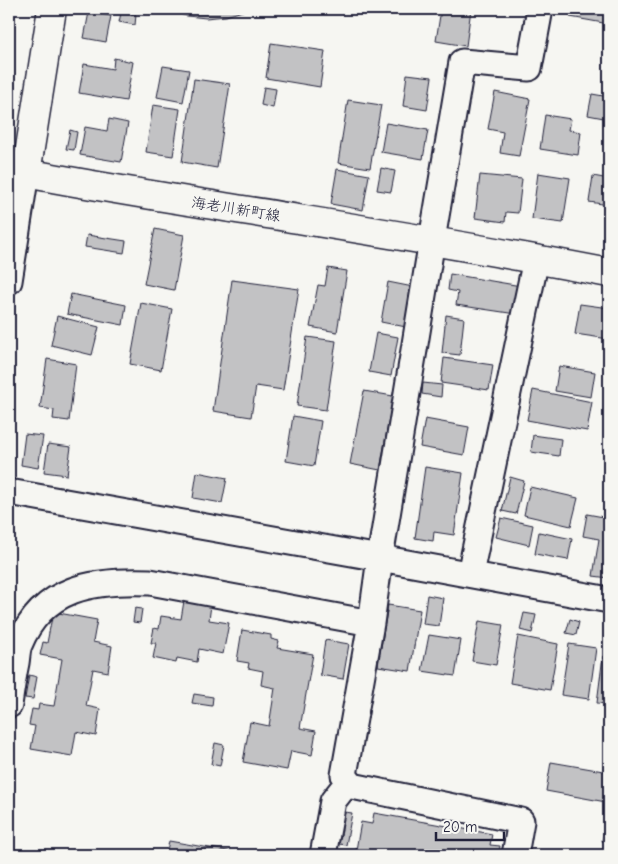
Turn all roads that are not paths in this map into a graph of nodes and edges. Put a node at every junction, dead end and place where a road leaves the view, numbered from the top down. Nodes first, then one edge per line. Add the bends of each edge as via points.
1 (52, 9) edge
2 (540, 9) edge
3 (18, 169) edge
4 (432, 240) junction
5 (536, 259) junction
6 (609, 273) edge
7 (9, 281) edge
8 (9, 492) edge
9 (380, 558) junction
10 (470, 574) junction
11 (609, 600) edge
12 (371, 623) junction
13 (9, 705) edge
14 (348, 782) junction
15 (323, 855) edge
16 (515, 855) edge

1 - 3 main road
2 - 4 street via 529,68 462,62
3 - 4 main road, 海老川新町線 via 152,195
3 - 7 street
4 - 5 main road, 海老川新町線
4 - 9 street
5 - 6 main road, 海老川新町線
5 - 10 street
8 - 9 street
9 - 10 street
9 - 12 street
10 - 11 street
12 - 13 street via 150,582 113,582 83,587 60,596 28,626 19,646
12 - 14 street via 344,775
14 - 15 street via 333,801
14 - 16 street via 352,786 521,821

